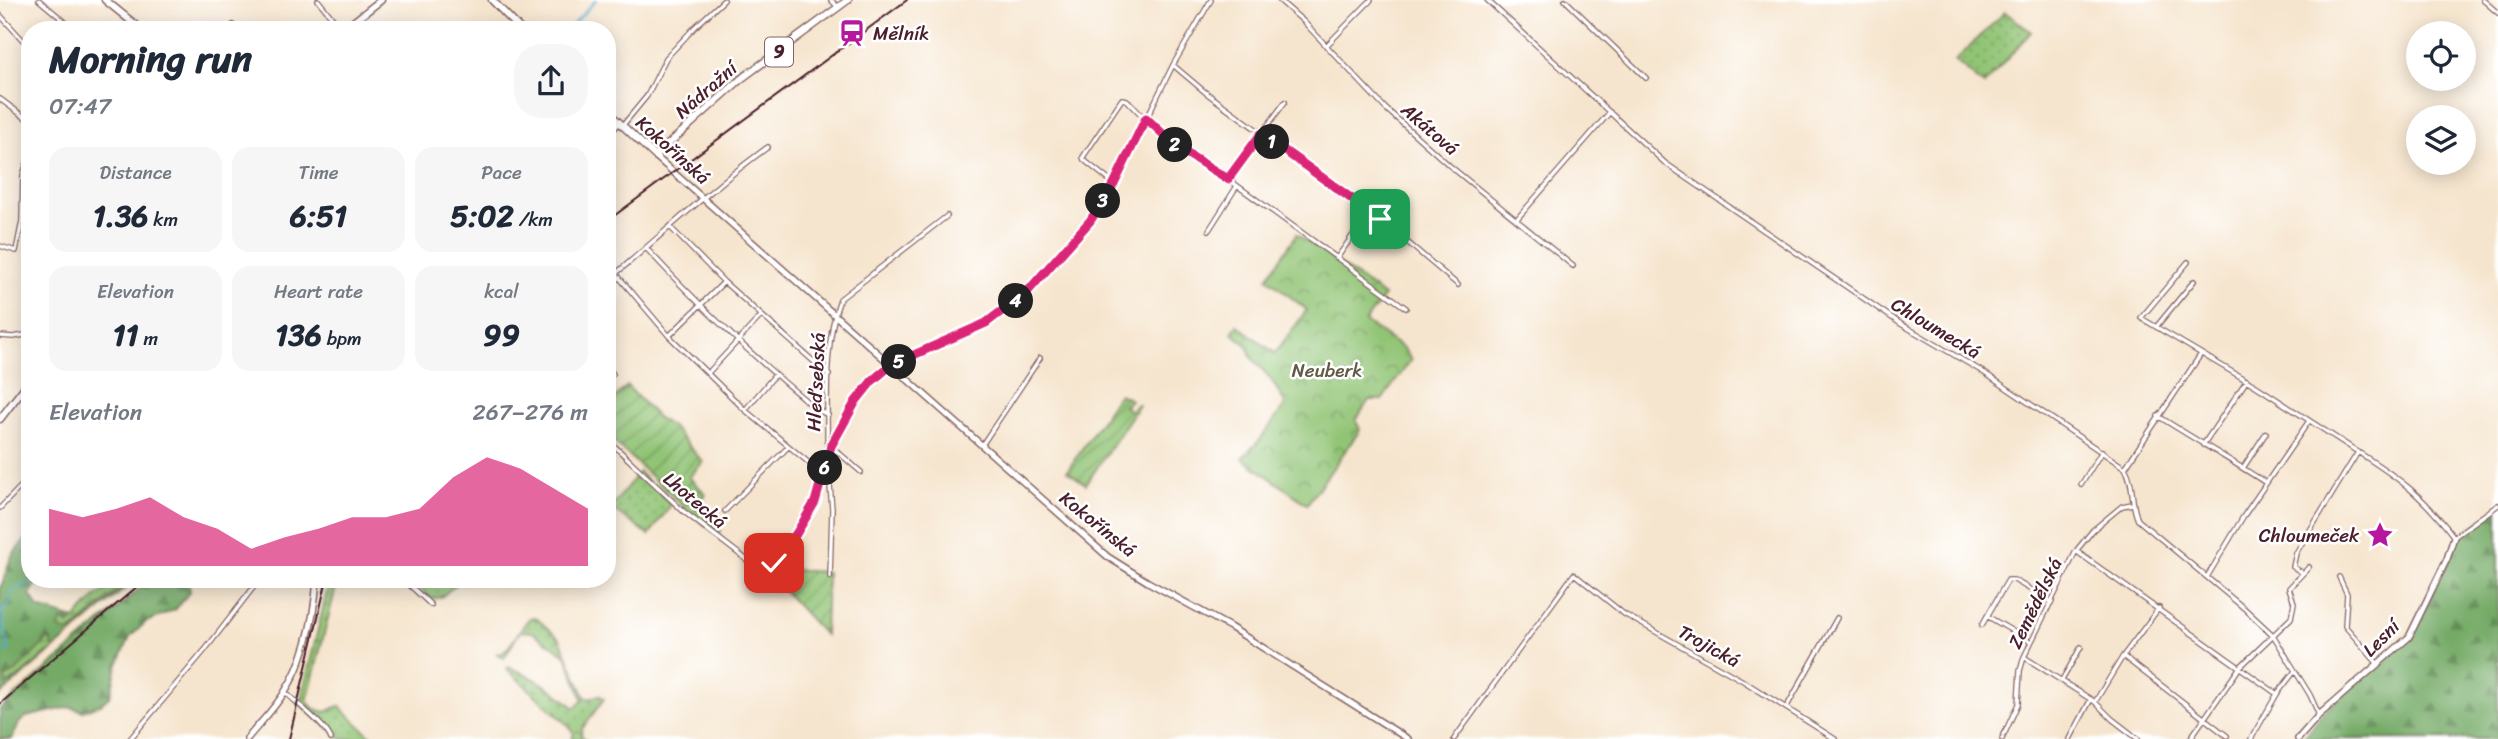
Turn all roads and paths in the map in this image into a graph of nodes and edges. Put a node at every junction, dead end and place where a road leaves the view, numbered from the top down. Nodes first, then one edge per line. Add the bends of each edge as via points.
1 (39, 0) edge
2 (105, 0) edge
3 (381, 0) edge
4 (492, 0) edge
5 (724, 0) edge
6 (831, 0) edge
7 (848, 0) edge
8 (1211, 0) edge
9 (1279, 0) edge
10 (1371, 0) edge
11 (1487, 0) edge
12 (1565, 0) edge
13 (2483, 0) edge
14 (320, 1) edge
15 (838, 7) junction
16 (2498, 13) edge
17 (0, 15) edge
18 (61, 19) joint
19 (64, 21) edge
20 (131, 21) edge
21 (335, 21) edge
22 (354, 21) edge
23 (512, 21) edge
24 (21, 38) edge
25 (1326, 46) junction
26 (1173, 65) junction
27 (1646, 78) dead end
28 (0, 99) edge
29 (1284, 102) dead end
30 (1610, 112) junction
31 (21, 114) edge
32 (1146, 118) junction
33 (616, 120) edge
34 (619, 122) junction
35 (616, 126) edge
36 (1261, 134) junction
37 (768, 147) dead end
38 (655, 156) junction
39 (1228, 179) junction
40 (1114, 184) junction
41 (1237, 186) junction
42 (1398, 195) dead end
43 (701, 197) junction
44 (1369, 212) junction
45 (947, 216) dead end
46 (1380, 219) junction
47 (1516, 220) junction
48 (21, 225) edge
49 (670, 227) junction
50 (1209, 230) dead end
51 (0, 246) edge
52 (646, 248) junction
53 (1337, 258) junction
54 (2188, 262) dead end
55 (1573, 266) dead end
56 (616, 274) joint
57 (2194, 281) dead end
58 (724, 282) junction
59 (1458, 285) dead end
60 (699, 307) junction
61 (1406, 308) dead end
62 (834, 314) junction
63 (761, 316) junction
64 (2156, 327) junction
65 (0, 336) edge
66 (21, 336) edge
67 (669, 336) junction
68 (737, 342) junction
69 (2201, 354) junction
70 (1040, 358) dead end
71 (891, 365) junction
72 (708, 373) junction
73 (775, 375) junction
74 (829, 375) junction
75 (2246, 380) junction
76 (21, 392) edge
77 (745, 410) junction
78 (828, 415) junction
79 (2158, 416) junction
80 (0, 419) edge
81 (2309, 421) junction
82 (2266, 433) dead end
83 (2203, 444) junction
84 (982, 445) junction
85 (831, 446) junction
86 (788, 447) junction
87 (616, 448) edge
88 (2102, 451) junction
89 (2358, 453) junction
90 (827, 459) junction
91 (2125, 468) junction
92 (2243, 468) junction
93 (861, 472) dead end
94 (2266, 484) junction
95 (2081, 485) dead end
96 (21, 486) edge
97 (2132, 504) junction
98 (2498, 505) edge
99 (0, 508) edge
100 (724, 511) dead end
101 (2454, 537) junction
102 (2076, 551) junction
103 (2309, 567) dead end
104 (2303, 573) junction
105 (830, 577) dead end
106 (2207, 577) junction
107 (2339, 577) dead end
108 (253, 588) edge
109 (316, 588) edge
110 (413, 588) edge
111 (2052, 602) junction
112 (431, 605) dead end
113 (2159, 608) junction
114 (1987, 616) junction
115 (1837, 618) dead end
116 (1982, 625) dead end
117 (2273, 635) junction
118 (2031, 642) junction
119 (2081, 647) dead end
120 (2123, 656) junction
121 (2024, 657) junction
122 (2378, 664) junction
123 (2240, 667) junction
124 (2295, 671) junction
125 (2062, 680) junction
126 (285, 692) junction
127 (2277, 694) junction
128 (2093, 700) junction
129 (1786, 708) junction
130 (2319, 715) junction
131 (2203, 719) junction
132 (2227, 736) dead end
133 (130, 739) edge
134 (247, 739) edge
135 (331, 739) edge
136 (1408, 739) edge
137 (1454, 739) edge
138 (1835, 739) edge
139 (2002, 739) edge
140 (2070, 739) edge
141 (2138, 739) edge
142 (2190, 739) edge
143 (2251, 739) edge
144 (2298, 739) edge

1 - 18 street
2 - 20 main road
3 - 22 main road
4 - 23 main road
5 - 34 street via 666,58 647,96
6 - 15 street
7 - 15 main road, Nádražní / 9
8 - 26 street
9 - 25 street, Akátová
10 - 25 street
11 - 30 street, Chloumecká
12 - 27 street
13 - 16 street
14 - 21 street
15 - 38 main road, Nádražní / 9 via 741,79
17 - 24 street
18 - 19 street
25 - 47 street, Akátová via 1385,108
26 - 32 street
26 - 36 street
28 - 31 street
29 - 36 street
30 - 47 street
30 - 88 street, Chloumecká via 1665,163 1822,272
32 - 39 street via 1178,148
32 - 40 street
32 - 40 street via 1122,99 1084,154 1084,160
33 - 34 main road, Kokořínská
34 - 35 main road
34 - 38 main road, Kokořínská
36 - 39 street
36 - 44 street
37 - 43 street
38 - 43 main road, Kokořínská
39 - 41 street
40 - 71 street via 1090,221 1008,308 965,334
41 - 50 street
41 - 53 street
42 - 46 street
43 - 49 street
43 - 62 main road, Kokořínská
44 - 46 street
44 - 53 street
45 - 62 street via 840,299
46 - 59 street
47 - 55 street, Akátová
48 - 51 street via 16,251
49 - 52 street
49 - 58 street
52 - 56 street
52 - 60 street
53 - 61 street
54 - 64 street via 2141,318
56 - 67 street
57 - 64 street
58 - 60 street
58 - 63 street
60 - 67 street
60 - 68 street
62 - 71 main road, Kokořínská
62 - 74 street, Hleďsebská
63 - 68 street
63 - 74 street
64 - 69 street
65 - 66 street
67 - 72 street
68 - 72 street
68 - 73 street
69 - 75 street
69 - 79 street
70 - 84 street
71 - 84 main road, Kokořínská
71 - 85 street via 856,401
72 - 77 street
73 - 77 street
73 - 78 street
74 - 78 street, Hleďsebská
75 - 81 street
75 - 83 street
76 - 80 main road
77 - 86 street
78 - 90 street, Hleďsebská
79 - 83 street
79 - 91 street
81 - 89 street
81 - 94 street
82 - 92 street
83 - 92 street
84 - 136 main road, Kokořínská via 1108,557
85 - 90 street
85 - 93 street
86 - 90 street via 816,468
86 - 100 street
87 - 90 street, Lhotecká via 683,511 764,573 815,502
88 - 91 street, Chloumecká
88 - 95 street
89 - 101 street via 2409,487
89 - 104 street via 2296,552 2293,567
90 - 105 street, Hleďsebská via 832,509
91 - 97 street via 2132,483
92 - 94 street
94 - 106 street
96 - 99 street
97 - 102 street, Zemědělská via 2122,506 2093,530
97 - 106 street via 2138,520
98 - 101 street
101 - 122 main road, Lesní via 2409,637
102 - 111 street, Zemědělská
102 - 113 street
103 - 104 street
104 - 117 street via 2288,590 2294,603 2291,618
106 - 117 street
107 - 122 street via 2347,593 2345,626
108 - 133 street
109 - 126 main road via 307,639
110 - 112 street
111 - 114 street via 2008,580
111 - 118 street, Zemědělská
113 - 120 street
113 - 123 street
114 - 116 street
114 - 118 street
115 - 129 street
117 - 123 street
117 - 124 street
118 - 121 street, Zemědělská
119 - 125 street
120 - 128 street
120 - 131 street
121 - 125 street
121 - 139 street, Zemědělská via 2018,704
122 - 130 main road, Lesní
123 - 127 street
123 - 131 street
124 - 127 street
124 - 130 street
125 - 128 street
126 - 134 main road
126 - 135 street via 326,728
127 - 143 street
128 - 140 street
128 - 141 street
129 - 137 street, Trojická via 1624,614 1574,574
129 - 138 street, Trojická
130 - 144 main road, Lesní
131 - 132 street
131 - 142 street

